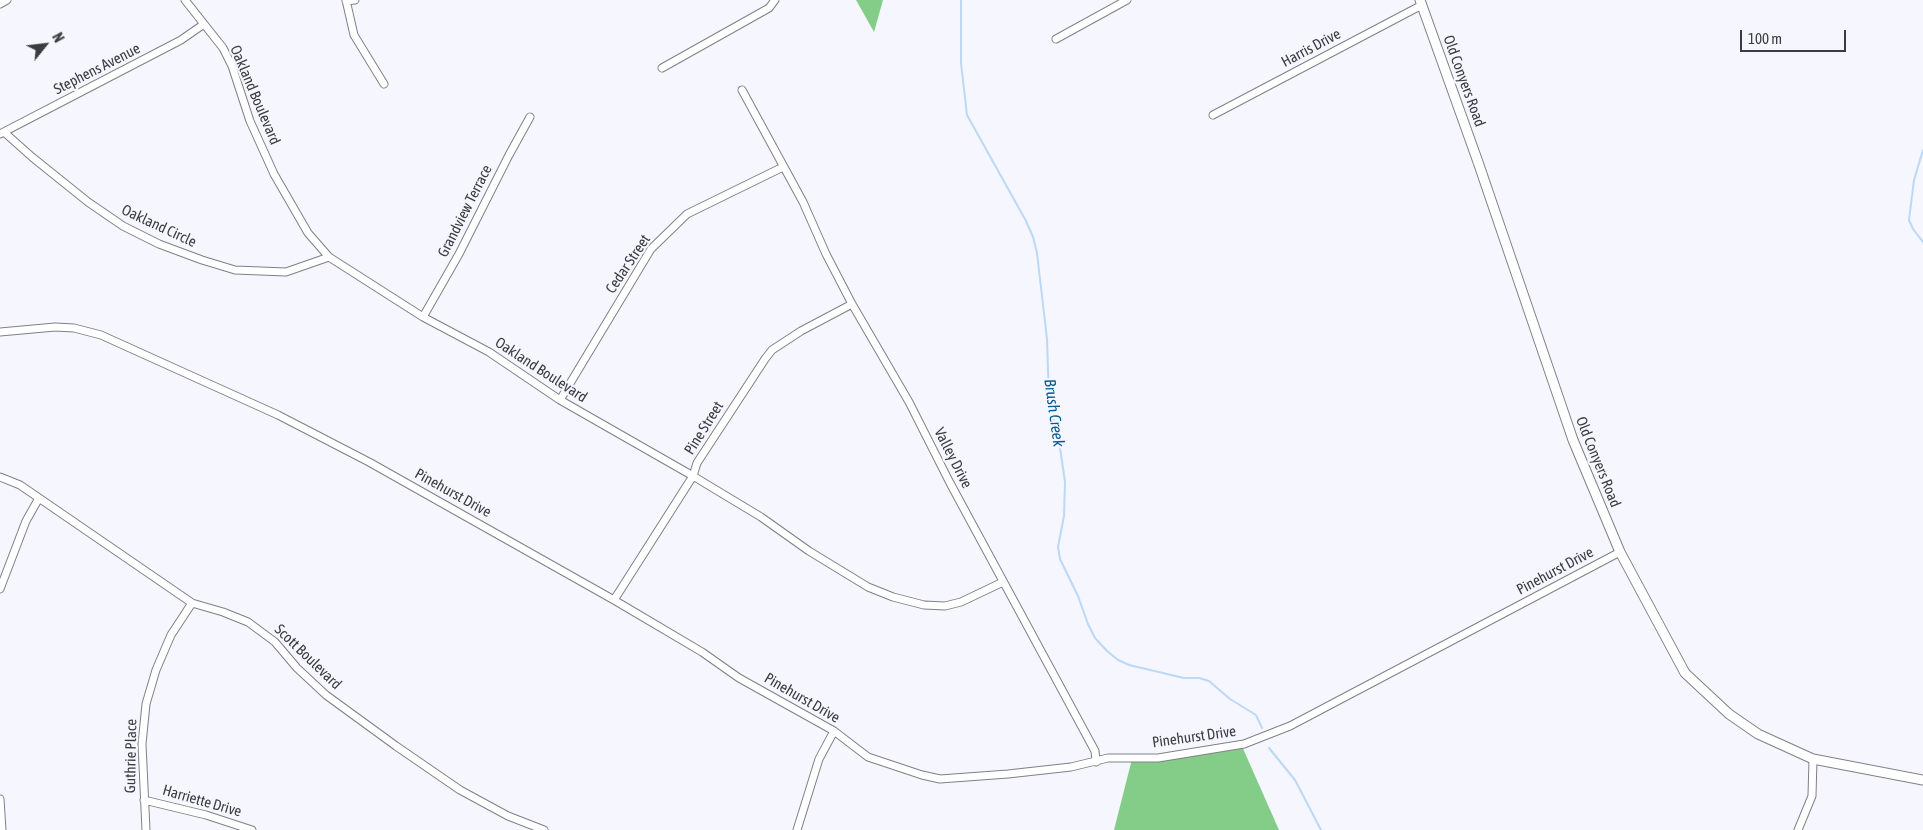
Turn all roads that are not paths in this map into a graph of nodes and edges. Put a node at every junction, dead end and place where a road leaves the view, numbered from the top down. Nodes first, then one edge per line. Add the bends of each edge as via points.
1 (7, 0) edge
2 (185, 0) edge
3 (346, 0) edge
4 (355, 0) edge
5 (775, 0) edge
6 (1127, 0) edge
7 (1421, 2) edge
8 (0, 4) edge
9 (204, 24) junction
10 (1056, 39) dead end
11 (662, 68) dead end
12 (384, 84) dead end
13 (742, 90) dead end
14 (1213, 115) dead end
15 (530, 117) dead end
16 (2, 133) edge
17 (783, 168) junction
18 (329, 257) junction
19 (852, 304) junction
20 (423, 317) junction
21 (0, 332) edge
22 (560, 400) junction
23 (693, 476) junction
24 (0, 477) edge
25 (39, 498) junction
26 (1620, 552) junction
27 (1003, 582) junction
28 (0, 589) edge
29 (614, 600) junction
30 (192, 603) junction
31 (834, 732) junction
32 (1813, 758) junction
33 (1096, 762) junction
34 (1923, 780) edge
35 (0, 799) edge
36 (144, 800) junction
37 (2, 830) edge
38 (146, 830) edge
39 (252, 830) edge
40 (544, 830) edge
41 (797, 830) edge
42 (1798, 830) edge

1 - 8 street
2 - 9 street, Oakland Boulevard
3 - 4 street
3 - 12 street via 354,35
5 - 11 street via 769,8
6 - 10 street
7 - 14 street, Harris Drive via 1368,35
7 - 26 street, Old Conyers Road via 1573,440
9 - 16 street, Stephens Avenue via 181,40
9 - 18 street, Oakland Boulevard via 232,66 250,121 274,174 308,233
13 - 17 street, Valley Drive
15 - 20 street, Grandview Terrace
16 - 18 street, Oakland Circle via 81,197 123,226 159,244 235,270 286,272
17 - 19 street, Valley Drive
17 - 22 street, Cedar Street via 687,214 651,249
18 - 20 street, Oakland Boulevard
19 - 23 street, Pine Street via 772,350 698,463
19 - 27 street, Valley Drive via 909,402
20 - 22 street, Oakland Boulevard via 489,352
21 - 29 street, Pinehurst Drive via 55,327 101,335 278,415 369,462
22 - 23 street, Oakland Boulevard
23 - 27 street, Oakland Boulevard via 761,517 849,577 893,597 924,605 946,606
23 - 29 street, Pine Street
24 - 25 street, Scott Boulevard
25 - 28 street via 26,521
25 - 30 street, Scott Boulevard
26 - 32 street, Old Conyers Road via 1685,673 1729,714 1758,734
26 - 33 street, Pinehurst Drive via 1290,726 1244,744 1202,752 1158,758 1108,758
27 - 33 street, Valley Drive via 1095,751
29 - 31 street, Pinehurst Drive via 739,678
30 - 36 street, Guthrie Place via 171,635 146,704 142,744
30 - 40 street, Scott Boulevard via 248,622 275,642 326,695 396,746 460,790 508,816
31 - 33 street, Pinehurst Drive via 868,757 940,779
31 - 41 street via 819,759
32 - 34 street, Old Conyers Road
32 - 42 street via 1812,796
35 - 37 street
36 - 38 street, Guthrie Place
36 - 39 street, Harriette Drive

